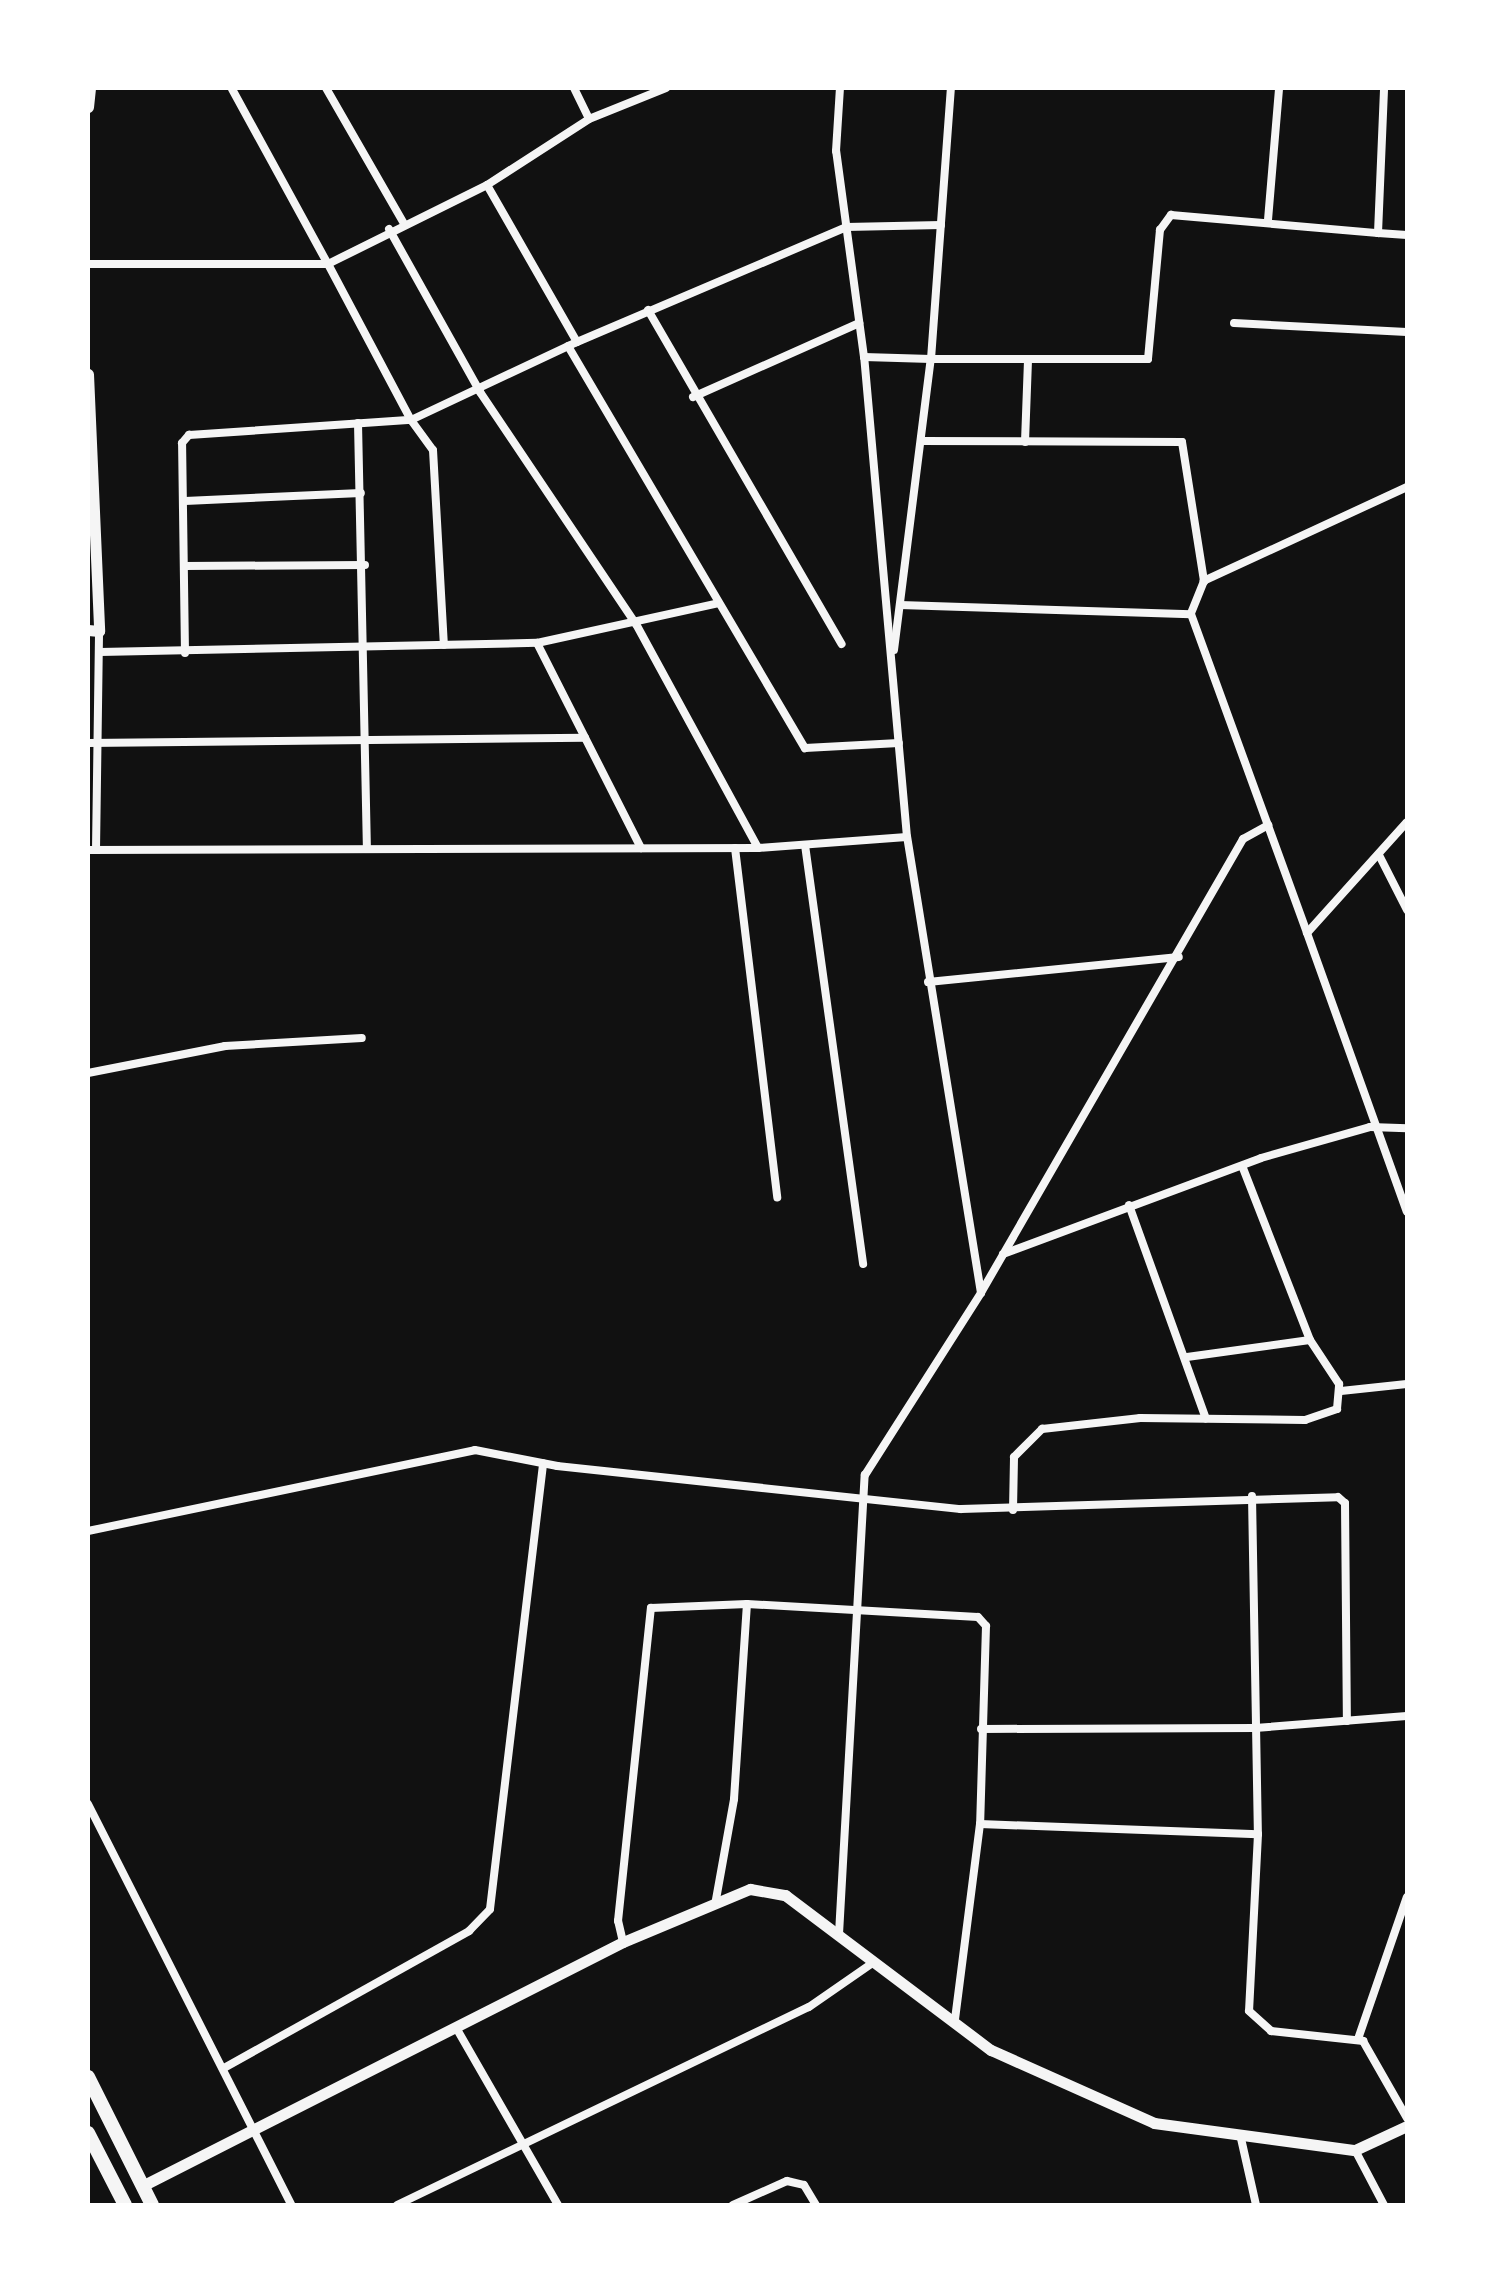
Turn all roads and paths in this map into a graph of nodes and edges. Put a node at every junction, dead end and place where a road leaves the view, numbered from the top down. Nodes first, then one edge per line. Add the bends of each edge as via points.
1 (90, 88) edge
2 (326, 88) edge
3 (574, 88) edge
4 (666, 88) edge
5 (840, 88) edge
6 (951, 88) edge
7 (1279, 88) edge
8 (1384, 88) edge
9 (232, 89) edge
10 (88, 107) edge
11 (589, 119) junction
12 (487, 185) junction
13 (1268, 220) junction
14 (403, 222) junction
15 (941, 225) junction
16 (846, 227) junction
17 (389, 229) junction
18 (1378, 233) junction
19 (1407, 235) edge
20 (88, 264) edge
21 (328, 264) junction
22 (648, 310) junction
23 (859, 323) junction
24 (1234, 323) dead end
25 (1407, 332) edge
26 (572, 344) junction
27 (864, 357) junction
28 (931, 359) junction
29 (1028, 359) junction
30 (88, 374) edge
31 (480, 392) junction
32 (693, 397) junction
33 (411, 420) junction
34 (358, 423) junction
35 (921, 441) junction
36 (1025, 442) junction
37 (1407, 487) edge
38 (361, 493) junction
39 (185, 501) junction
40 (365, 565) junction
41 (184, 566) junction
42 (1204, 581) junction
43 (719, 603) junction
44 (900, 605) junction
45 (1191, 614) junction
46 (636, 624) junction
47 (93, 630) edge
48 (537, 643) junction
49 (366, 644) junction
50 (842, 644) dead end
51 (444, 645) junction
52 (100, 652) junction
53 (185, 653) junction
54 (892, 666) junction
55 (585, 738) junction
56 (88, 743) edge
57 (99, 743) junction
58 (899, 743) junction
59 (369, 745) junction
60 (1407, 822) edge
61 (1268, 825) junction
62 (907, 837) junction
63 (805, 845) junction
64 (367, 848) junction
65 (641, 848) junction
66 (735, 848) junction
67 (758, 848) junction
68 (92, 850) edge
69 (1379, 855) junction
70 (1407, 910) edge
71 (1307, 933) junction
72 (1179, 957) junction
73 (928, 982) junction
74 (362, 1038) dead end
75 (88, 1073) edge
76 (1370, 1127) junction
77 (1407, 1128) edge
78 (1242, 1166) junction
79 (777, 1197) dead end
80 (1129, 1205) junction
81 (1407, 1212) edge
82 (1002, 1254) junction
83 (863, 1264) dead end
84 (981, 1293) junction
85 (1310, 1340) junction
86 (1187, 1357) junction
87 (1407, 1384) edge
88 (1341, 1391) junction
89 (1206, 1419) junction
90 (543, 1463) junction
91 (863, 1493) junction
92 (1252, 1496) junction
93 (1013, 1510) junction
94 (88, 1531) edge
95 (747, 1604) junction
96 (861, 1611) junction
97 (1407, 1716) edge
98 (1347, 1721) junction
99 (1255, 1728) junction
100 (981, 1729) junction
101 (88, 1804) edge
102 (980, 1824) junction
103 (1258, 1834) junction
104 (1407, 1897) edge
105 (715, 1906) junction
106 (839, 1934) junction
107 (623, 1942) junction
108 (874, 1962) junction
109 (955, 2019) junction
110 (458, 2031) junction
111 (1358, 2039) junction
112 (224, 2068) junction
113 (88, 2077) edge
114 (1407, 2118) edge
115 (1407, 2126) edge
116 (255, 2128) junction
117 (88, 2133) edge
118 (1240, 2134) junction
119 (525, 2141) junction
120 (1355, 2150) junction
121 (142, 2186) junction
122 (125, 2205) edge
123 (152, 2205) edge
124 (291, 2205) edge
125 (397, 2205) edge
126 (558, 2205) edge
127 (733, 2205) edge
128 (816, 2205) edge
129 (1256, 2205) edge
130 (1384, 2205) edge

1 - 10 street
2 - 14 street
3 - 11 street
4 - 11 street
5 - 16 street via 836,151
6 - 15 street
7 - 13 street
8 - 18 street
9 - 21 street
11 - 12 street
12 - 14 street
12 - 26 street
13 - 18 street
13 - 29 street via 1166,218 1148,359
14 - 17 street
15 - 16 street
15 - 28 street
16 - 22 street
16 - 23 street
17 - 21 street
17 - 31 street
18 - 19 street
20 - 21 street
21 - 33 street
22 - 26 street
22 - 32 street
23 - 27 street
23 - 32 street
24 - 25 street
26 - 31 street
26 - 43 street
27 - 28 street
27 - 54 street
28 - 29 street
28 - 35 street
29 - 36 street
30 - 47 street
31 - 33 street
31 - 46 street
32 - 50 street
33 - 34 street
33 - 51 street via 433,450
34 - 38 street
34 - 39 street via 189,435 182,443
35 - 36 street
35 - 44 street
36 - 42 street via 1182,442
37 - 42 street
38 - 39 street
38 - 40 street
39 - 41 street
40 - 41 street
40 - 49 street
41 - 53 street
42 - 45 street
43 - 46 street
43 - 58 street via 805,748
44 - 45 street
44 - 54 street
45 - 61 street
46 - 48 street
46 - 67 street
47 - 52 street
48 - 51 street
48 - 55 street
49 - 51 street
49 - 53 street
49 - 59 street
52 - 53 street
52 - 57 street
54 - 58 street
55 - 59 street
55 - 65 street
56 - 57 street
57 - 59 street
57 - 68 street
58 - 62 street
59 - 64 street
60 - 69 street
61 - 71 street
61 - 72 street via 1243,839
62 - 63 street
62 - 73 street
63 - 67 street
63 - 83 street
64 - 65 street
64 - 68 street
65 - 66 street
66 - 67 street
66 - 79 street
69 - 70 street
69 - 71 street
71 - 76 street
72 - 73 street
72 - 82 street
73 - 84 street
74 - 75 street via 225,1046
76 - 77 street
76 - 78 street
76 - 81 street
78 - 80 street
78 - 85 street
80 - 82 street
80 - 86 street
82 - 84 street
84 - 91 street via 865,1475
85 - 86 street
85 - 88 street
86 - 89 street
87 - 88 street
88 - 89 street via 1337,1409 1305,1420
89 - 93 street via 1140,1418 1033,1432 1014,1457
90 - 91 street
90 - 94 street via 475,1450 445,1454
90 - 112 street via 490,1909 469,1931
91 - 93 street
91 - 96 street
92 - 93 street
92 - 98 street via 1333,1496 1345,1503
92 - 99 street
95 - 96 street
95 - 105 street via 734,1799
95 - 107 street via 659,1605 649,1612 618,1921
96 - 100 street via 985,1621
96 - 106 street
97 - 98 street
98 - 99 street
99 - 100 street
99 - 103 street
100 - 102 street
101 - 112 street
102 - 103 street
102 - 109 street
103 - 111 street via 1252,2018 1271,2031
104 - 111 street
105 - 106 street via 766,1889
105 - 107 street
106 - 108 street
107 - 110 street
108 - 109 street
108 - 119 street via 809,2007
109 - 118 street via 991,2050 1154,2123
110 - 116 street
110 - 119 street
111 - 114 street
112 - 116 street
113 - 121 highway
115 - 120 street
116 - 121 street
116 - 124 street
117 - 122 highway
118 - 120 street
118 - 129 street
119 - 125 street
119 - 126 street via 544,2190
120 - 130 street
121 - 123 highway
127 - 128 street via 787,2181 804,2185

